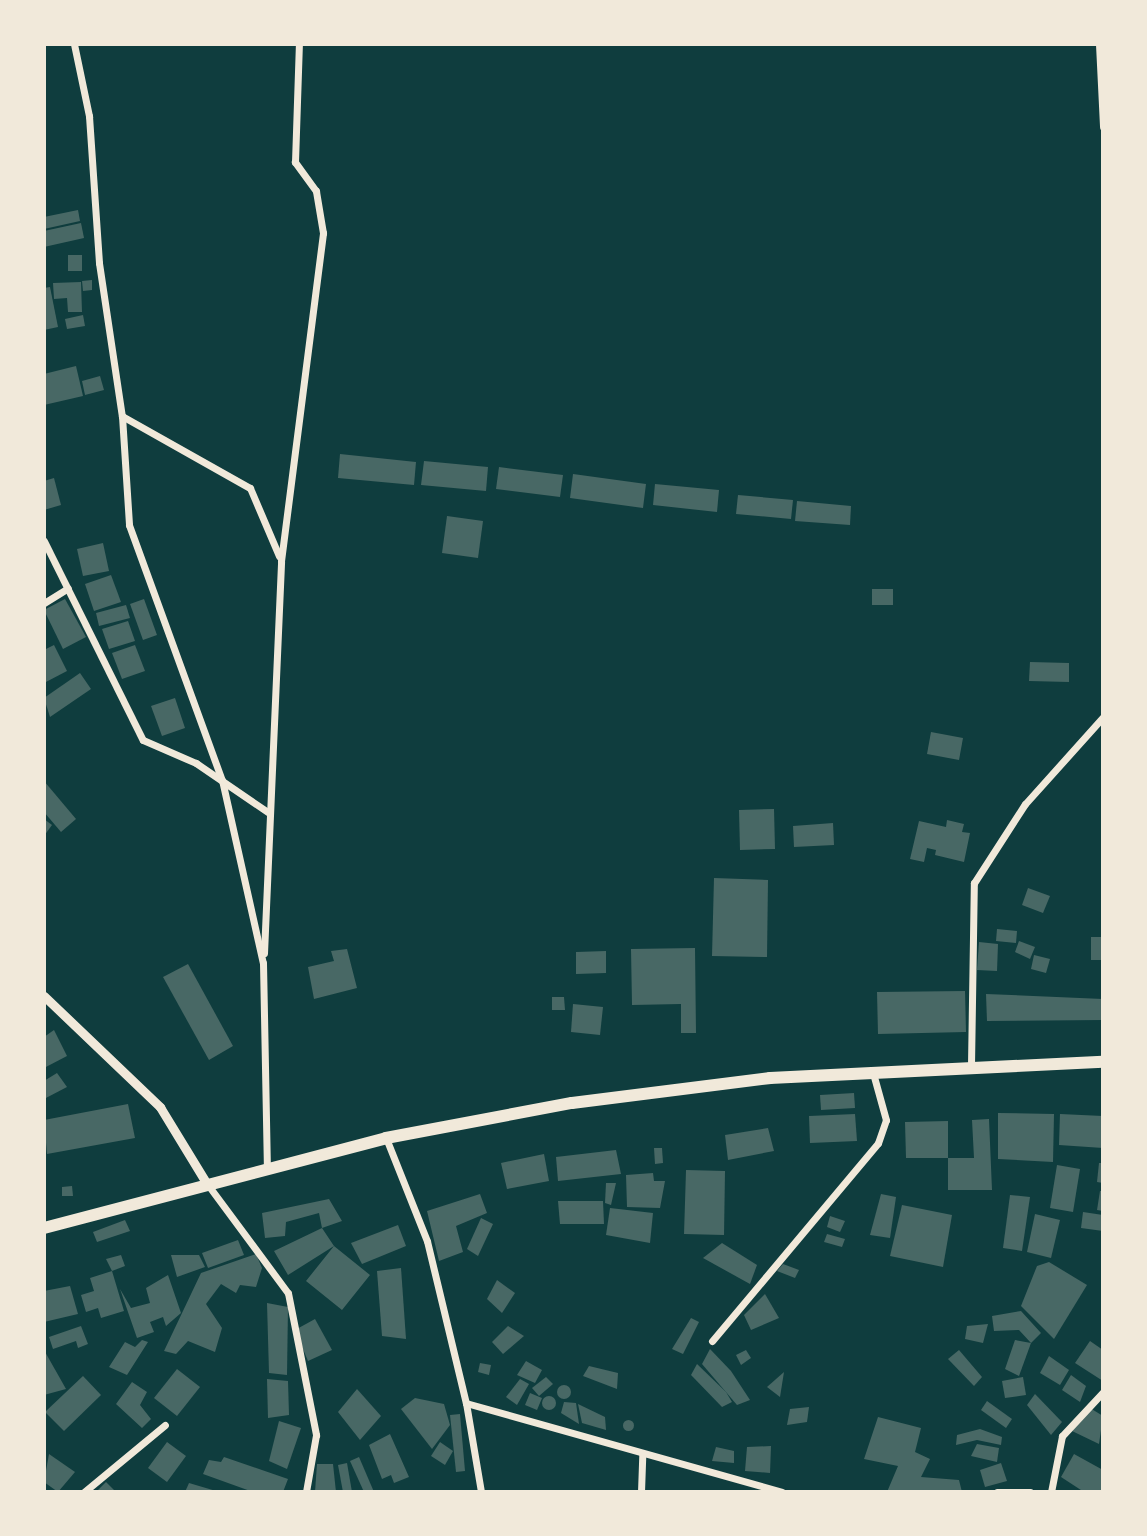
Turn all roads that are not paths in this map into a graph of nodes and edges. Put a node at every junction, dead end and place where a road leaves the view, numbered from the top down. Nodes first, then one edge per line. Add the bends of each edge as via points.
1 (74, 44) edge
2 (299, 44) edge
3 (1100, 46) edge
4 (1103, 127) edge
5 (122, 416) junction
6 (44, 541) edge
7 (281, 561) junction
8 (68, 588) junction
9 (44, 603) edge
10 (1103, 717) edge
11 (222, 780) junction
12 (269, 813) junction
13 (263, 963) junction
14 (44, 996) edge
15 (1103, 1062) edge
16 (971, 1065) junction
17 (873, 1071) junction
18 (386, 1138) junction
19 (267, 1169) junction
20 (207, 1184) junction
21 (44, 1228) edge
22 (712, 1341) dead end
23 (1103, 1392) edge
24 (466, 1403) junction
25 (165, 1425) dead end
26 (642, 1455) junction
27 (479, 1491) edge
28 (84, 1492) edge
29 (306, 1492) edge
30 (641, 1492) edge
31 (782, 1492) edge
32 (997, 1492) edge
33 (1030, 1492) edge
34 (1051, 1492) edge

1 - 5 street via 89,116 99,263
2 - 7 street via 295,162 316,191 323,233
3 - 4 street
5 - 7 street via 250,488
5 - 11 street via 129,525
6 - 8 street
7 - 12 street
8 - 9 street
8 - 11 street via 143,740
10 - 16 street via 1025,804 974,883
11 - 12 street
11 - 13 street
12 - 13 street
13 - 19 street
14 - 20 street via 160,1107
15 - 16 highway
16 - 17 highway
17 - 18 highway via 572,1103
17 - 22 street via 886,1120 878,1143
18 - 19 highway
18 - 24 street via 427,1241
19 - 20 highway
20 - 21 highway
20 - 29 street via 288,1293 316,1435
23 - 34 street via 1062,1436
24 - 26 street
24 - 27 street
25 - 28 street
26 - 30 street
26 - 31 street
32 - 33 street

